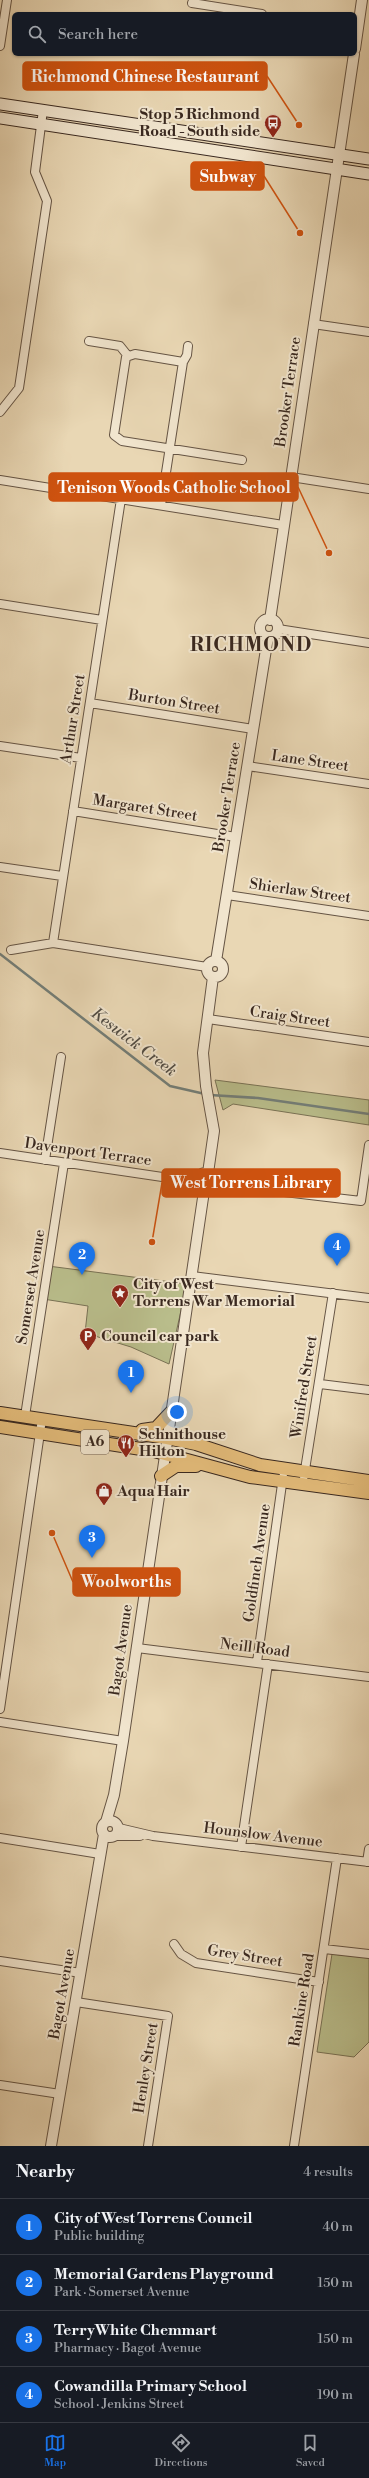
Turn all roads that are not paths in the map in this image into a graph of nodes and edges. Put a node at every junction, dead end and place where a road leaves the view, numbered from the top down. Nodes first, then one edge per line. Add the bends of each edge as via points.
1 (7, 0) edge
2 (362, 0) edge
3 (192, 3) dead end
4 (249, 12) edge
5 (357, 29) edge
6 (0, 46) edge
7 (354, 56) edge
8 (0, 104) edge
9 (43, 110) junction
10 (0, 118) edge
11 (41, 125) junction
12 (339, 154) junction
13 (369, 159) edge
14 (336, 169) junction
15 (369, 174) edge
16 (313, 324) junction
17 (369, 332) edge
18 (89, 341) dead end
19 (188, 346) dead end
20 (128, 356) junction
21 (183, 362) junction
22 (0, 412) edge
23 (170, 449) junction
24 (242, 460) dead end
25 (290, 477) junction
26 (0, 480) edge
27 (369, 489) edge
28 (121, 498) junction
29 (161, 505) junction
30 (283, 525) junction
31 (0, 604) edge
32 (102, 620) junction
33 (270, 620) junction
34 (278, 629) junction
35 (268, 637) junction
36 (369, 643) edge
37 (90, 703) junction
38 (253, 729) junction
39 (0, 746) edge
40 (81, 758) junction
41 (248, 766) junction
42 (369, 784) edge
43 (73, 811) junction
44 (236, 837) junction
45 (0, 867) edge
46 (62, 876) junction
47 (227, 895) junction
48 (369, 916) edge
49 (53, 944) junction
50 (11, 950) dead end
51 (216, 961) junction
52 (207, 967) junction
53 (213, 977) junction
54 (208, 1019) junction
55 (369, 1042) edge
56 (61, 1057) dead end
57 (369, 1145) edge
58 (0, 1153) edge
59 (45, 1160) junction
60 (64, 1163) junction
61 (208, 1173) junction
62 (196, 1182) junction
63 (215, 1184) junction
64 (204, 1191) junction
65 (192, 1276) junction
66 (333, 1293) junction
67 (369, 1298) edge
68 (320, 1384) junction
69 (369, 1390) edge
70 (171, 1412) junction
71 (0, 1413) edge
72 (25, 1416) junction
73 (42, 1419) junction
74 (0, 1427) edge
75 (125, 1432) junction
76 (40, 1433) junction
77 (167, 1438) junction
78 (164, 1453) junction
79 (207, 1467) junction
80 (285, 1468) junction
81 (305, 1471) junction
82 (161, 1476) junction
83 (369, 1480) edge
84 (283, 1482) junction
85 (303, 1485) junction
86 (369, 1493) edge
87 (137, 1648) junction
88 (257, 1662) junction
89 (268, 1664) junction
90 (369, 1677) edge
91 (0, 1709) edge
92 (0, 1722) edge
93 (123, 1741) junction
94 (111, 1830) junction
95 (0, 1838) edge
96 (241, 1847) junction
97 (369, 1849) edge
98 (101, 1850) junction
99 (338, 1858) junction
100 (368, 1862) edge
101 (174, 1944) dead end
102 (324, 1949) junction
103 (369, 1954) edge
104 (0, 1961) edge
105 (81, 1973) junction
106 (319, 1982) junction
107 (76, 2002) junction
108 (0, 2085) edge
109 (60, 2094) junction
110 (51, 2146) edge
111 (148, 2146) edge
112 (294, 2146) edge

1 - 6 street
2 - 5 street
3 - 4 street
7 - 12 street, Brooker Terrace
8 - 9 main road
9 - 11 street
9 - 12 main road
10 - 11 main road
11 - 14 main road
11 - 22 street via 35,172 47,201 19,388
12 - 13 main road
12 - 14 street, Brooker Terrace
14 - 15 main road
14 - 16 street, Brooker Terrace
16 - 17 street
16 - 25 street, Brooker Terrace
18 - 20 street via 120,346
19 - 21 street
20 - 21 street via 135,354
20 - 23 street via 124,361 114,435 122,441
21 - 23 street
23 - 24 street
23 - 29 street
25 - 27 street
25 - 30 street, Brooker Terrace
26 - 28 street
28 - 29 street
28 - 32 street, Arthur Street
29 - 30 street
30 - 33 street, Brooker Terrace
31 - 32 street
32 - 37 street, Arthur Street
33 - 34 street
33 - 35 street via 266,620 260,627 261,632
34 - 35 street via 273,636
34 - 36 street
35 - 38 street, Brooker Terrace
37 - 38 street, Burton Street
37 - 40 street, Arthur Street
38 - 41 street, Brooker Terrace
39 - 40 street
40 - 43 street, Arthur Street
41 - 42 street, Lane Street
41 - 44 street, Brooker Terrace
43 - 44 street, Margaret Street
43 - 46 street, Arthur Street
44 - 47 street, Brooker Terrace
45 - 46 street
46 - 49 street, Arthur Street
47 - 48 street, Shierlaw Street
47 - 51 street, Brooker Terrace
49 - 50 street
49 - 52 street
51 - 52 street
51 - 53 street via 223,969 221,975
52 - 53 street via 206,971
53 - 54 street
54 - 55 street, Craig Street
54 - 61 street via 203,1053 214,1131
56 - 59 street
57 - 63 street via 361,1201
58 - 59 street, Davenport Terrace
59 - 60 street, Davenport Terrace
60 - 62 street, Davenport Terrace
60 - 72 street, Somerset Avenue
61 - 62 street via 200,1175
61 - 63 street
62 - 64 street via 198,1188
63 - 64 street via 211,1190
64 - 65 street
65 - 66 street
65 - 70 street
66 - 67 street
66 - 68 street, Winifred Street
68 - 69 street
68 - 81 street, Winifred Street
70 - 75 main road via 156,1428
70 - 77 street
71 - 72 main road, A6
72 - 73 main road, A6
73 - 75 main road, A6
73 - 76 street
74 - 76 main road, A6
75 - 77 main road, A6
76 - 78 main road, A6
76 - 91 street
77 - 78 street, Bagot Avenue
77 - 80 main road, A6 via 196,1444 240,1460
78 - 79 main road, A6
78 - 82 street, Bagot Avenue
79 - 82 main road via 176,1466
79 - 84 main road, A6
80 - 81 main road, A6
80 - 84 street, Goldfinch Avenue
81 - 83 main road, A6
81 - 85 street, Winifred Street
82 - 87 street, Bagot Avenue
84 - 85 main road, A6
84 - 88 street, Goldfinch Avenue
85 - 86 main road, A6
87 - 88 street, Neill Road
87 - 93 street, Bagot Avenue
88 - 89 street, Neill Road
89 - 90 street, Neill Road
89 - 96 street
92 - 93 street
93 - 94 street, Bagot Avenue
94 - 96 street, Hounslow Avenue
94 - 98 street, Bagot Avenue
95 - 98 street
96 - 99 street, Hounslow Avenue
97 - 100 street
98 - 105 street, Bagot Avenue
99 - 100 street, Hounslow Avenue
99 - 102 street, Rankine Road
101 - 106 street, Grey Street via 182,1954 196,1963
102 - 103 street
102 - 106 street, Rankine Road
104 - 105 street
105 - 107 street, Bagot Avenue
106 - 112 street, Rankine Road
107 - 109 street, Bagot Avenue
107 - 111 street, Henley Street via 168,2016
108 - 109 street
109 - 110 street, Bagot Avenue

